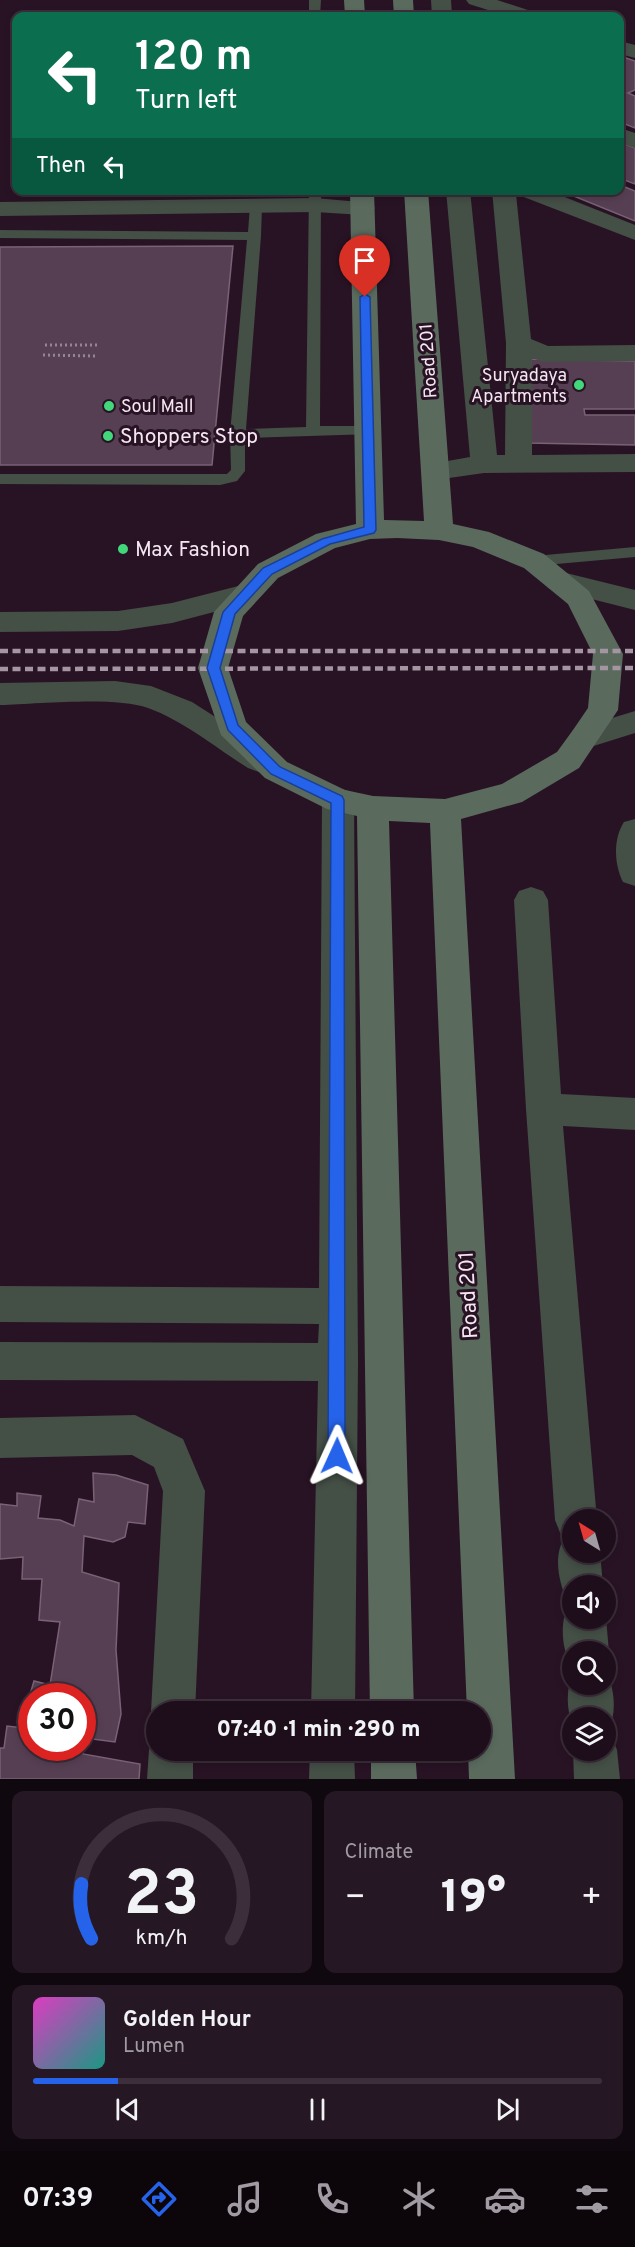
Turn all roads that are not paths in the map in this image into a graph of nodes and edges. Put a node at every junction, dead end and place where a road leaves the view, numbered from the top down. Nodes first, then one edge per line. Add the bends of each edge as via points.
1 (483, 7) edge
2 (507, 12) edge
3 (416, 195) edge
4 (458, 195) edge
5 (504, 195) edge
6 (538, 195) edge
7 (315, 198) edge
8 (363, 199) edge
9 (256, 206) junction
10 (7, 209) edge
11 (635, 233) edge
12 (4, 234) edge
13 (254, 236) junction
14 (519, 343) junction
15 (635, 353) edge
16 (312, 431) junction
17 (368, 431) junction
18 (237, 434) junction
19 (635, 463) edge
20 (484, 464) junction
21 (518, 465) junction
22 (435, 471) junction
23 (0, 479) edge
24 (370, 530) junction
25 (439, 531) junction
26 (635, 552) edge
27 (534, 561) junction
28 (558, 581) junction
29 (246, 594) junction
30 (635, 600) edge
31 (0, 622) edge
32 (0, 694) edge
33 (635, 722) edge
34 (584, 738) junction
35 (276, 771) junction
36 (338, 800) junction
37 (373, 808) junction
38 (445, 811) junction
39 (635, 831) edge
40 (635, 875) edge
41 (531, 900) dead end
42 (544, 1109) junction
43 (635, 1114) edge
44 (0, 1304) edge
45 (338, 1306) junction
46 (0, 1361) edge
47 (338, 1362) junction
48 (0, 1438) edge
49 (575, 1509) edge
50 (174, 1701) edge
51 (333, 1701) edge
52 (392, 1701) edge
53 (171, 1761) edge
54 (332, 1761) edge
55 (393, 1761) edge
56 (596, 1761) edge
57 (170, 1779) edge
58 (332, 1779) edge
59 (394, 1779) edge
60 (492, 1779) edge
61 (597, 1779) edge

1 - 2 street
3 - 22 main road, Road 201
4 - 20 street
5 - 14 street
6 - 11 street
7 - 8 street
7 - 9 street
7 - 16 lane
8 - 17 main road
9 - 10 street
9 - 13 lane
10 - 12 lane
12 - 13 lane
13 - 18 lane
14 - 15 street via 544,354
14 - 21 street
16 - 17 lane
16 - 18 lane
17 - 24 main road
18 - 23 lane via 238,471 232,478
19 - 21 street
20 - 21 street
20 - 22 street
22 - 25 main road, Road 201
24 - 25 main road
24 - 29 main road via 326,542 267,571
25 - 27 main road via 479,539
26 - 27 lane
27 - 28 main road
28 - 30 street
28 - 34 main road via 579,598 608,654 603,710
29 - 31 street via 172,613 118,621
29 - 35 main road via 229,612 213,668 232,727
32 - 35 street via 115,693 151,697 182,710
33 - 34 street
34 - 38 main road via 568,760 511,794
35 - 36 main road
36 - 37 main road
36 - 45 street
37 - 38 main road
37 - 52 main road
38 - 60 main road, Road 201
39 - 40 street
41 - 42 street
42 - 43 street
42 - 49 street
44 - 45 street
45 - 47 street
46 - 47 street
47 - 51 street
48 - 50 street via 135,1435 169,1453 184,1491
53 - 57 street
54 - 58 street
55 - 59 main road
56 - 61 street

